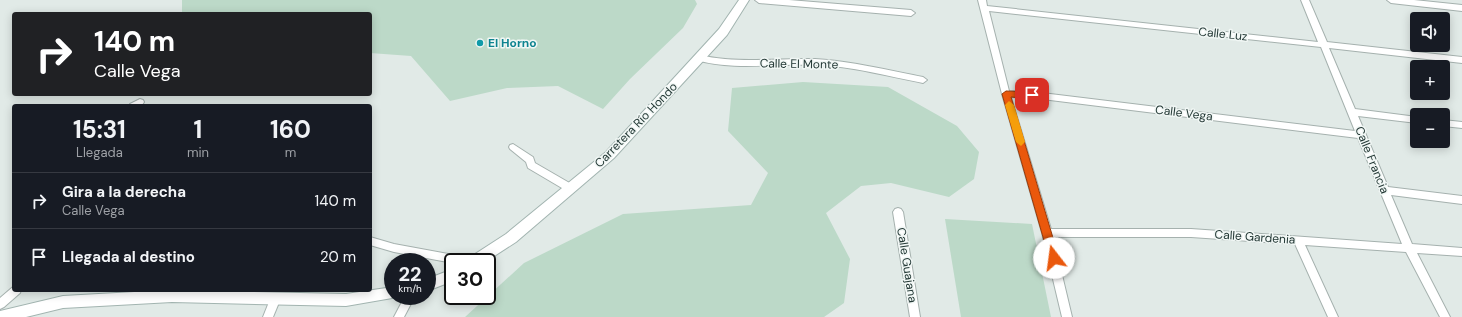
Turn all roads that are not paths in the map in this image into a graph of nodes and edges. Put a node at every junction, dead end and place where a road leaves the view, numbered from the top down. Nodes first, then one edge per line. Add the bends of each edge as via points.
1 (744, 0) edge
2 (759, 0) edge
3 (1305, 0) edge
4 (1392, 0) edge
5 (983, 4) edge
6 (1462, 8) edge
7 (911, 13) dead end
8 (1324, 45) junction
9 (699, 58) junction
10 (1462, 60) edge
11 (923, 80) dead end
12 (1006, 94) junction
13 (1353, 112) junction
14 (1410, 119) edge
15 (1450, 124) edge
16 (1462, 125) edge
17 (1362, 135) junction
18 (513, 146) dead end
19 (570, 188) junction
20 (1385, 190) junction
21 (1462, 200) edge
22 (898, 212) dead end
23 (1047, 233) junction
24 (1298, 240) junction
25 (372, 242) edge
26 (1409, 248) junction
27 (1462, 252) edge
28 (488, 253) edge
29 (444, 256) edge
30 (14, 292) edge
31 (173, 293) edge
32 (384, 294) edge
33 (275, 300) junction
34 (0, 304) edge
35 (405, 305) edge
36 (0, 317) edge
37 (268, 317) edge
38 (399, 317) edge
39 (915, 317) edge
40 (1067, 317) edge
41 (1333, 317) edge
42 (1445, 317) edge

1 - 9 street, Carretera Río Hondo via 723,32
2 - 7 street
3 - 8 street, Calle Francia
4 - 6 street
5 - 8 street, Calle Luz
5 - 12 street
8 - 10 street, Calle Luz
8 - 13 street, Calle Francia
9 - 11 street, Calle El Monte via 717,63 815,62 847,65
9 - 19 street, Carretera Río Hondo via 610,155
12 - 17 street, Calle Vega via 1042,96
12 - 23 street
13 - 14 street
13 - 17 street, Calle Francia
15 - 16 street
17 - 20 street, Calle Francia
18 - 19 street via 530,160 531,165
19 - 28 street, Carretera Río Hondo via 511,238
20 - 21 street
20 - 26 street, Calle Francia
22 - 39 street, Calle Guajana
23 - 24 street, Calle Gardenia via 1191,233
23 - 40 street
24 - 26 street, Calle Gardenia
24 - 41 street
25 - 29 street via 390,248
26 - 27 street, Calle Gardenia
26 - 42 street, Calle Francia
30 - 34 street
31 - 33 street
31 - 36 street via 63,302
32 - 33 street via 346,300
33 - 37 street
35 - 38 street

